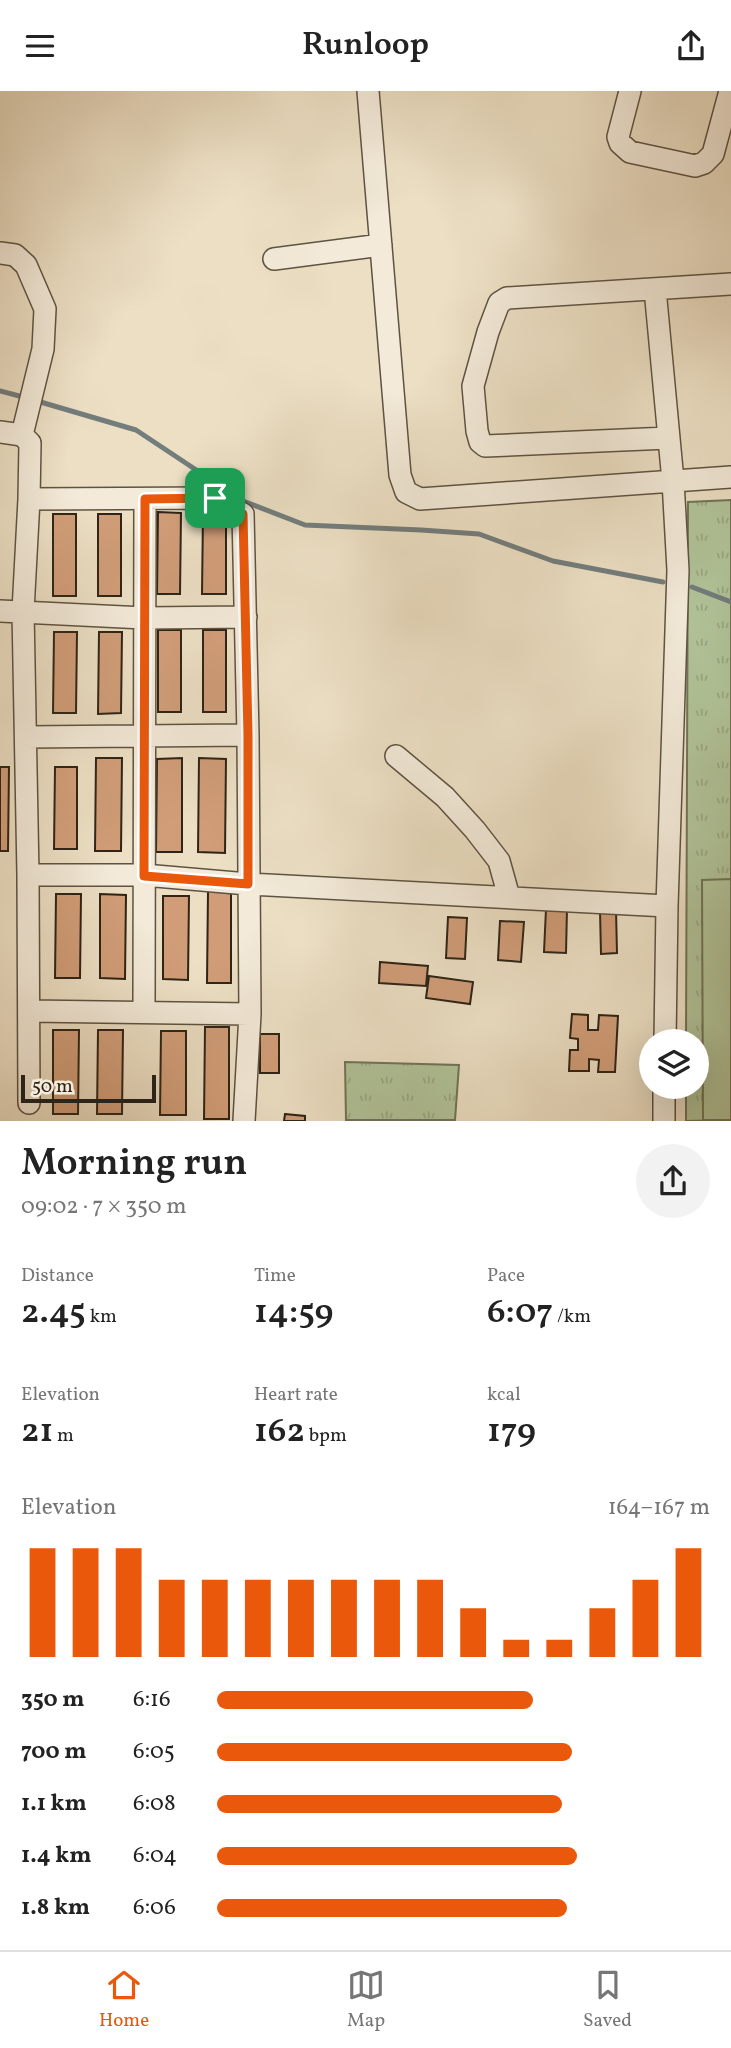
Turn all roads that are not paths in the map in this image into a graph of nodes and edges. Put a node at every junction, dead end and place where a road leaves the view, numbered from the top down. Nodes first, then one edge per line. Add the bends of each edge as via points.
1 (368, 91) edge
2 (630, 91) edge
3 (730, 91) edge
4 (381, 246) junction
5 (0, 253) edge
6 (274, 259) dead end
7 (731, 284) edge
8 (655, 289) junction
9 (24, 428) junction
10 (0, 432) edge
11 (668, 437) junction
12 (731, 477) edge
13 (673, 481) junction
14 (29, 499) junction
15 (145, 499) junction
16 (0, 611) edge
17 (23, 611) junction
18 (246, 617) junction
19 (144, 618) junction
20 (248, 735) junction
21 (144, 736) junction
22 (26, 737) junction
23 (396, 757) dead end
24 (29, 875) junction
25 (144, 876) junction
26 (248, 884) junction
27 (509, 897) junction
28 (667, 906) junction
29 (29, 1011) junction
30 (144, 1011) junction
31 (250, 1014) junction
32 (665, 1029) edge
33 (664, 1099) edge
34 (29, 1103) dead end
35 (244, 1121) edge
36 (664, 1121) edge

1 - 4 street
2 - 3 street via 620,143 630,152 695,166 713,154
4 - 6 street
4 - 13 street via 400,475 406,492 420,499
5 - 9 street via 15,255 26,265 45,309 40,367
7 - 8 street
8 - 11 street
8 - 11 street via 507,298 499,303 473,386 480,442 485,446
9 - 10 street
9 - 14 street via 30,443
11 - 13 street
12 - 13 street
13 - 28 street via 678,570
14 - 15 street
14 - 17 street
15 - 18 street via 215,498 243,514
15 - 19 street
16 - 17 street
17 - 19 street
17 - 22 street
18 - 19 street
18 - 20 street
19 - 21 street
20 - 21 street
20 - 26 street
21 - 22 street
21 - 25 street
22 - 24 street
23 - 27 street via 445,797 475,830 499,861
24 - 25 street
24 - 29 street
25 - 26 street
25 - 30 street
26 - 27 street
26 - 31 street
27 - 28 street
28 - 32 street
29 - 30 street
29 - 34 street
30 - 31 street
31 - 35 street
33 - 36 street

